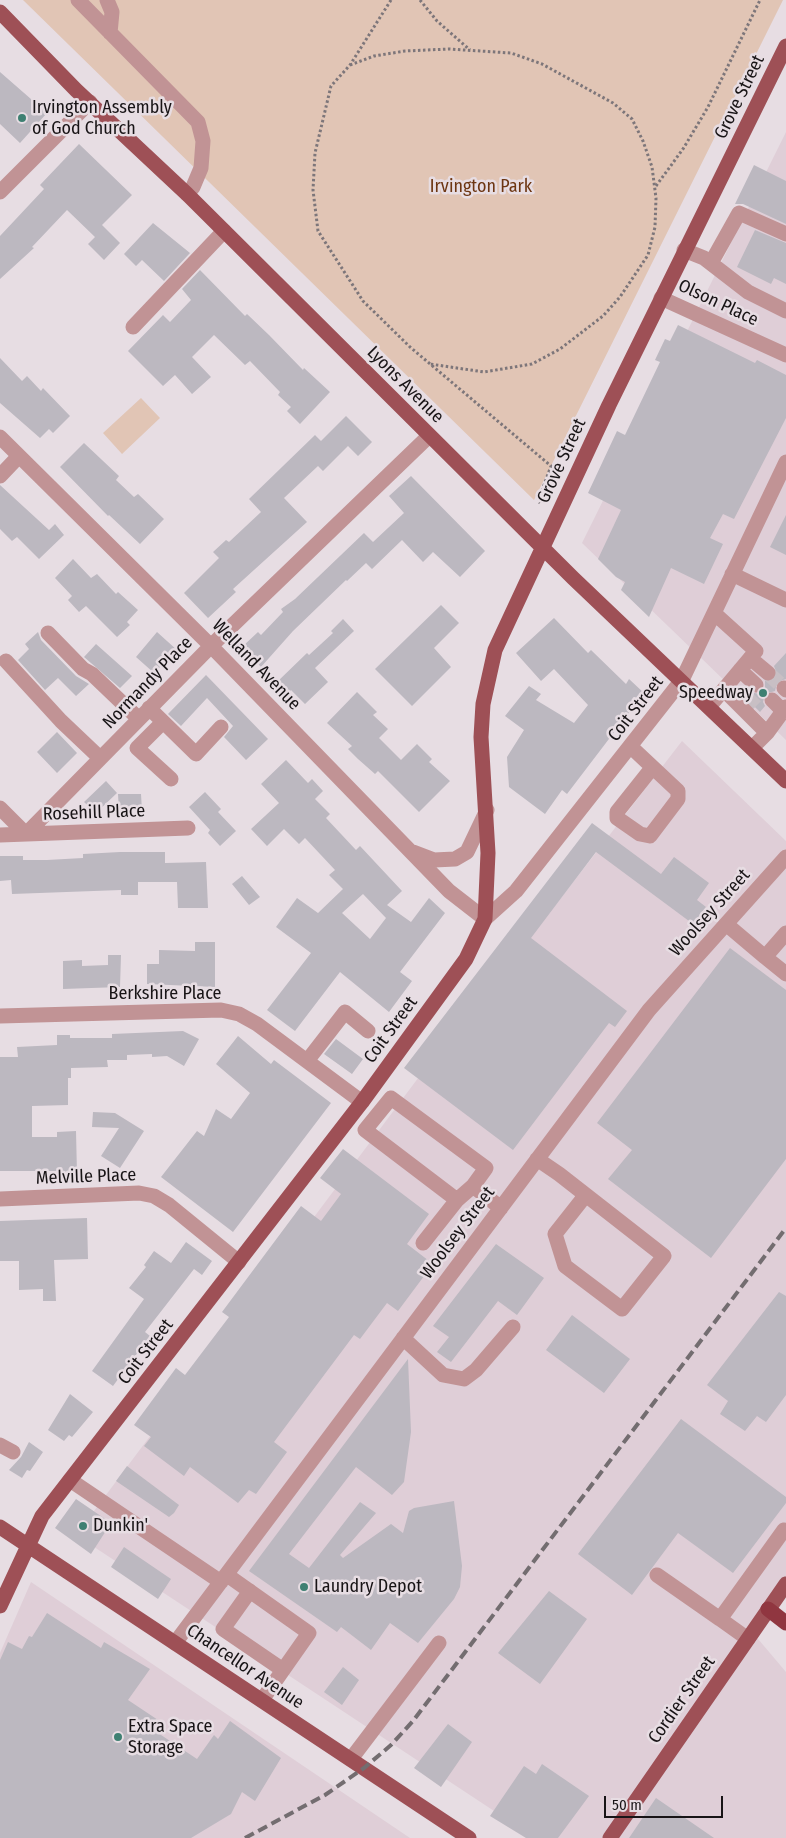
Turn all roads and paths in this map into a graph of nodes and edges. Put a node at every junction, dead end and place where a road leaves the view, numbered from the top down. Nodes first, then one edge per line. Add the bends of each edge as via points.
1 (78, 0) edge
2 (107, 0) edge
3 (391, 0) edge
4 (420, 0) edge
5 (760, 0) edge
6 (0, 12) edge
7 (110, 33) junction
8 (786, 46) edge
9 (470, 50) junction
10 (350, 65) junction
11 (90, 102) junction
12 (655, 187) junction
13 (0, 192) edge
14 (187, 194) junction
15 (224, 231) junction
16 (786, 234) edge
17 (684, 250) junction
18 (711, 263) junction
19 (661, 298) junction
20 (786, 311) edge
21 (133, 327) dead end
22 (786, 355) edge
23 (430, 364) junction
24 (0, 436) edge
25 (430, 436) junction
26 (19, 456) junction
27 (786, 462) edge
28 (0, 476) edge
29 (540, 503) dead end
30 (542, 547) junction
31 (732, 574) junction
32 (786, 600) edge
33 (714, 613) junction
34 (48, 633) dead end
35 (211, 646) junction
36 (750, 658) junction
37 (6, 661) dead end
38 (768, 672) tunnel mouth
39 (682, 680) junction
40 (731, 680) junction
41 (756, 685) tunnel mouth
42 (745, 696) tunnel mouth
43 (780, 706) edge
44 (710, 707) junction
45 (760, 712) tunnel mouth
46 (144, 713) junction
47 (163, 722) junction
48 (221, 727) dead end
49 (770, 729) junction
50 (630, 746) junction
51 (752, 748) junction
52 (100, 758) junction
53 (652, 768) junction
54 (170, 779) dead end
55 (786, 782) edge
56 (0, 808) edge
57 (487, 810) junction
58 (188, 828) dead end
59 (26, 834) junction
60 (0, 835) edge
61 (410, 851) junction
62 (786, 857) edge
63 (485, 919) junction
64 (726, 924) junction
65 (786, 933) edge
66 (765, 957) junction
67 (786, 974) edge
68 (0, 1016) edge
69 (368, 1031) dead end
70 (307, 1061) junction
71 (362, 1102) junction
72 (537, 1159) junction
73 (473, 1186) junction
74 (585, 1196) junction
75 (0, 1199) edge
76 (457, 1200) junction
77 (501, 1208) junction
78 (423, 1243) dead end
79 (239, 1262) junction
80 (512, 1327) dead end
81 (403, 1338) junction
82 (0, 1445) edge
83 (13, 1452) dead end
84 (70, 1480) junction
85 (0, 1527) edge
86 (786, 1532) edge
87 (27, 1545) junction
88 (657, 1574) dead end
89 (224, 1578) junction
90 (785, 1586) edge
91 (250, 1590) junction
92 (0, 1606) edge
93 (768, 1609) junction
94 (720, 1619) junction
95 (786, 1622) edge
96 (748, 1639) junction
97 (175, 1643) junction
98 (440, 1643) dead end
99 (283, 1670) junction
100 (262, 1700) junction
101 (351, 1759) junction
102 (469, 1838) edge
103 (610, 1838) edge

1 - 7 street
2 - 7 street via 112,12
3 - 10 path
4 - 9 path via 437,22
5 - 12 path via 708,107
6 - 11 main road, Lyons Avenue
7 - 14 street via 198,122 203,141 201,168
8 - 17 main road, Grove Street
9 - 10 path via 405,51 374,56
9 - 12 path via 511,53 542,64 613,103 632,119 643,141
10 - 23 path via 331,86 315,153 313,190 318,231 363,301
11 - 13 street
11 - 14 main road, Lyons Avenue
12 - 23 path via 655,228 648,255 603,316 560,349 532,364 484,372
14 - 15 main road, Lyons Avenue
15 - 21 street
15 - 25 main road, Lyons Avenue
16 - 18 street via 739,213
17 - 18 street
17 - 19 main road, Grove Street
18 - 20 street via 748,292
19 - 22 street, Olson Place
19 - 30 main road, Grove Street
23 - 29 path via 551,466
24 - 26 street, Welland Avenue
25 - 30 main road, Lyons Avenue
25 - 35 street, Normandy Place
26 - 28 street
26 - 35 street, Welland Avenue
27 - 31 street, Coit Street
30 - 39 main road, Lyons Avenue
30 - 57 main road, Grove Street via 489,670 481,737
31 - 32 street
31 - 33 street, Coit Street
33 - 36 street via 756,651
33 - 39 street, Coit Street
34 - 46 street via 83,669
35 - 46 street, Normandy Place
35 - 61 street, Welland Avenue
36 - 38 street
36 - 40 street
37 - 52 street
39 - 44 main road, Lyons Avenue
39 - 50 street, Coit Street
40 - 41 street
40 - 42 street
40 - 44 street
40 - 49 street
43 - 49 street
44 - 51 main road, Lyons Avenue
45 - 49 street
46 - 47 street
46 - 52 street, Normandy Place
47 - 48 street via 196,754
47 - 54 street via 137,748
49 - 51 street
50 - 53 street
50 - 63 street, Coit Street via 516,891
51 - 55 main road, Lyons Avenue
52 - 59 street, Normandy Place
53 - 53 street via 678,791 678,799 650,836 640,834 617,818 617,812
56 - 59 street
57 - 61 street via 467,852 455,859 434,860
57 - 63 main road, Grove Street via 489,878
58 - 59 street, Rosehill Place
59 - 60 street, Rosehill Place
61 - 63 street, Welland Avenue via 449,891
62 - 64 street, Woolsey Street
63 - 71 main road, Coit Street via 466,959
64 - 66 street
64 - 72 street, Woolsey Street via 648,1010
65 - 66 street
66 - 67 street
68 - 70 street, Berkshire Place via 221,1010 239,1014 257,1024
69 - 70 street via 345,1012
70 - 71 street, Berkshire Place
71 - 79 main road, Coit Street
72 - 74 street
72 - 77 street, Woolsey Street
73 - 76 street
73 - 76 street via 486,1168 390,1098 365,1130
73 - 77 street
74 - 74 street via 664,1256 622,1310 566,1266 555,1234
75 - 79 street, Melville Place via 139,1193 154,1196
76 - 78 street
77 - 81 street, Woolsey Street
79 - 84 main road, Coit Street
80 - 81 street via 476,1370 464,1379 443,1374
81 - 89 street, Woolsey Street
82 - 83 street
84 - 87 main road, Coit Street via 42,1516
84 - 89 street
85 - 87 main road, Chancellor Avenue
86 - 94 street via 784,1530
87 - 92 main road, Coit Street
87 - 97 main road, Chancellor Avenue
88 - 94 street
89 - 91 street
89 - 97 street, Woolsey Street
90 - 93 main road, Cordier Street
91 - 99 street via 310,1633
91 - 99 street via 223,1629
93 - 95 highway
93 - 96 main road, Cordier Street
94 - 96 street
96 - 103 main road, Cordier Street
97 - 100 main road, Chancellor Avenue
98 - 101 street
99 - 100 street
100 - 101 main road, Chancellor Avenue
101 - 102 main road, Chancellor Avenue

